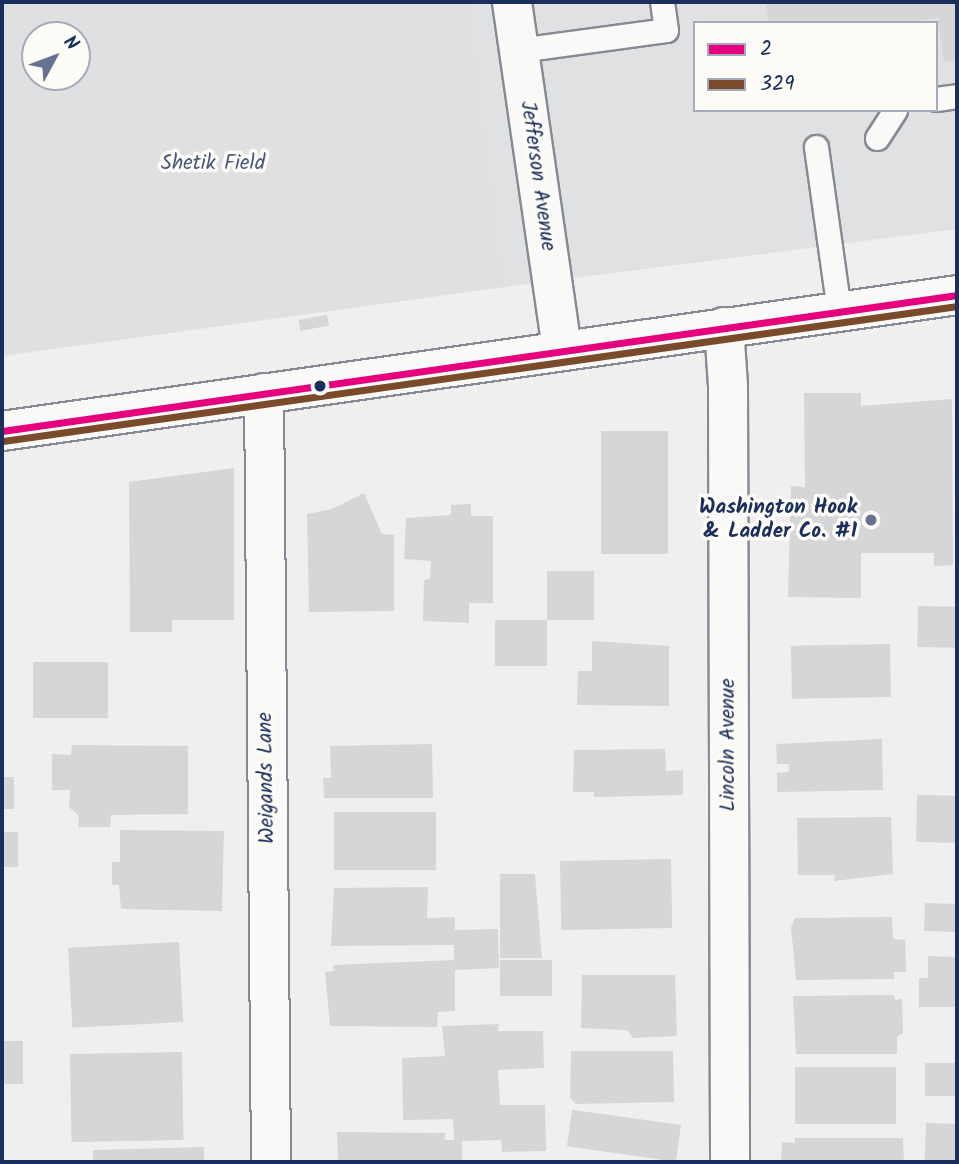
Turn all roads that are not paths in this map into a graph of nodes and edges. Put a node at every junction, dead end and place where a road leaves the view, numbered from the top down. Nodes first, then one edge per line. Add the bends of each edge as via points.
1 (512, 2) edge
2 (662, 2) edge
3 (519, 50) junction
4 (957, 96) edge
5 (938, 99) edge
6 (894, 112) edge
7 (877, 138) dead end
8 (816, 147) dead end
9 (957, 295) edge
10 (839, 311) junction
11 (724, 327) junction
12 (562, 350) junction
13 (264, 393) junction
14 (2, 430) edge
15 (271, 1162) edge
16 (730, 1162) edge

1 - 3 street, Jefferson Avenue
2 - 3 lane via 666,30
3 - 12 street, Jefferson Avenue
4 - 5 lane
6 - 7 lane
8 - 10 lane
9 - 10 street
10 - 11 street
11 - 12 street
11 - 16 street, Lincoln Avenue
12 - 13 street
13 - 14 street
13 - 15 street, Weigands Lane

